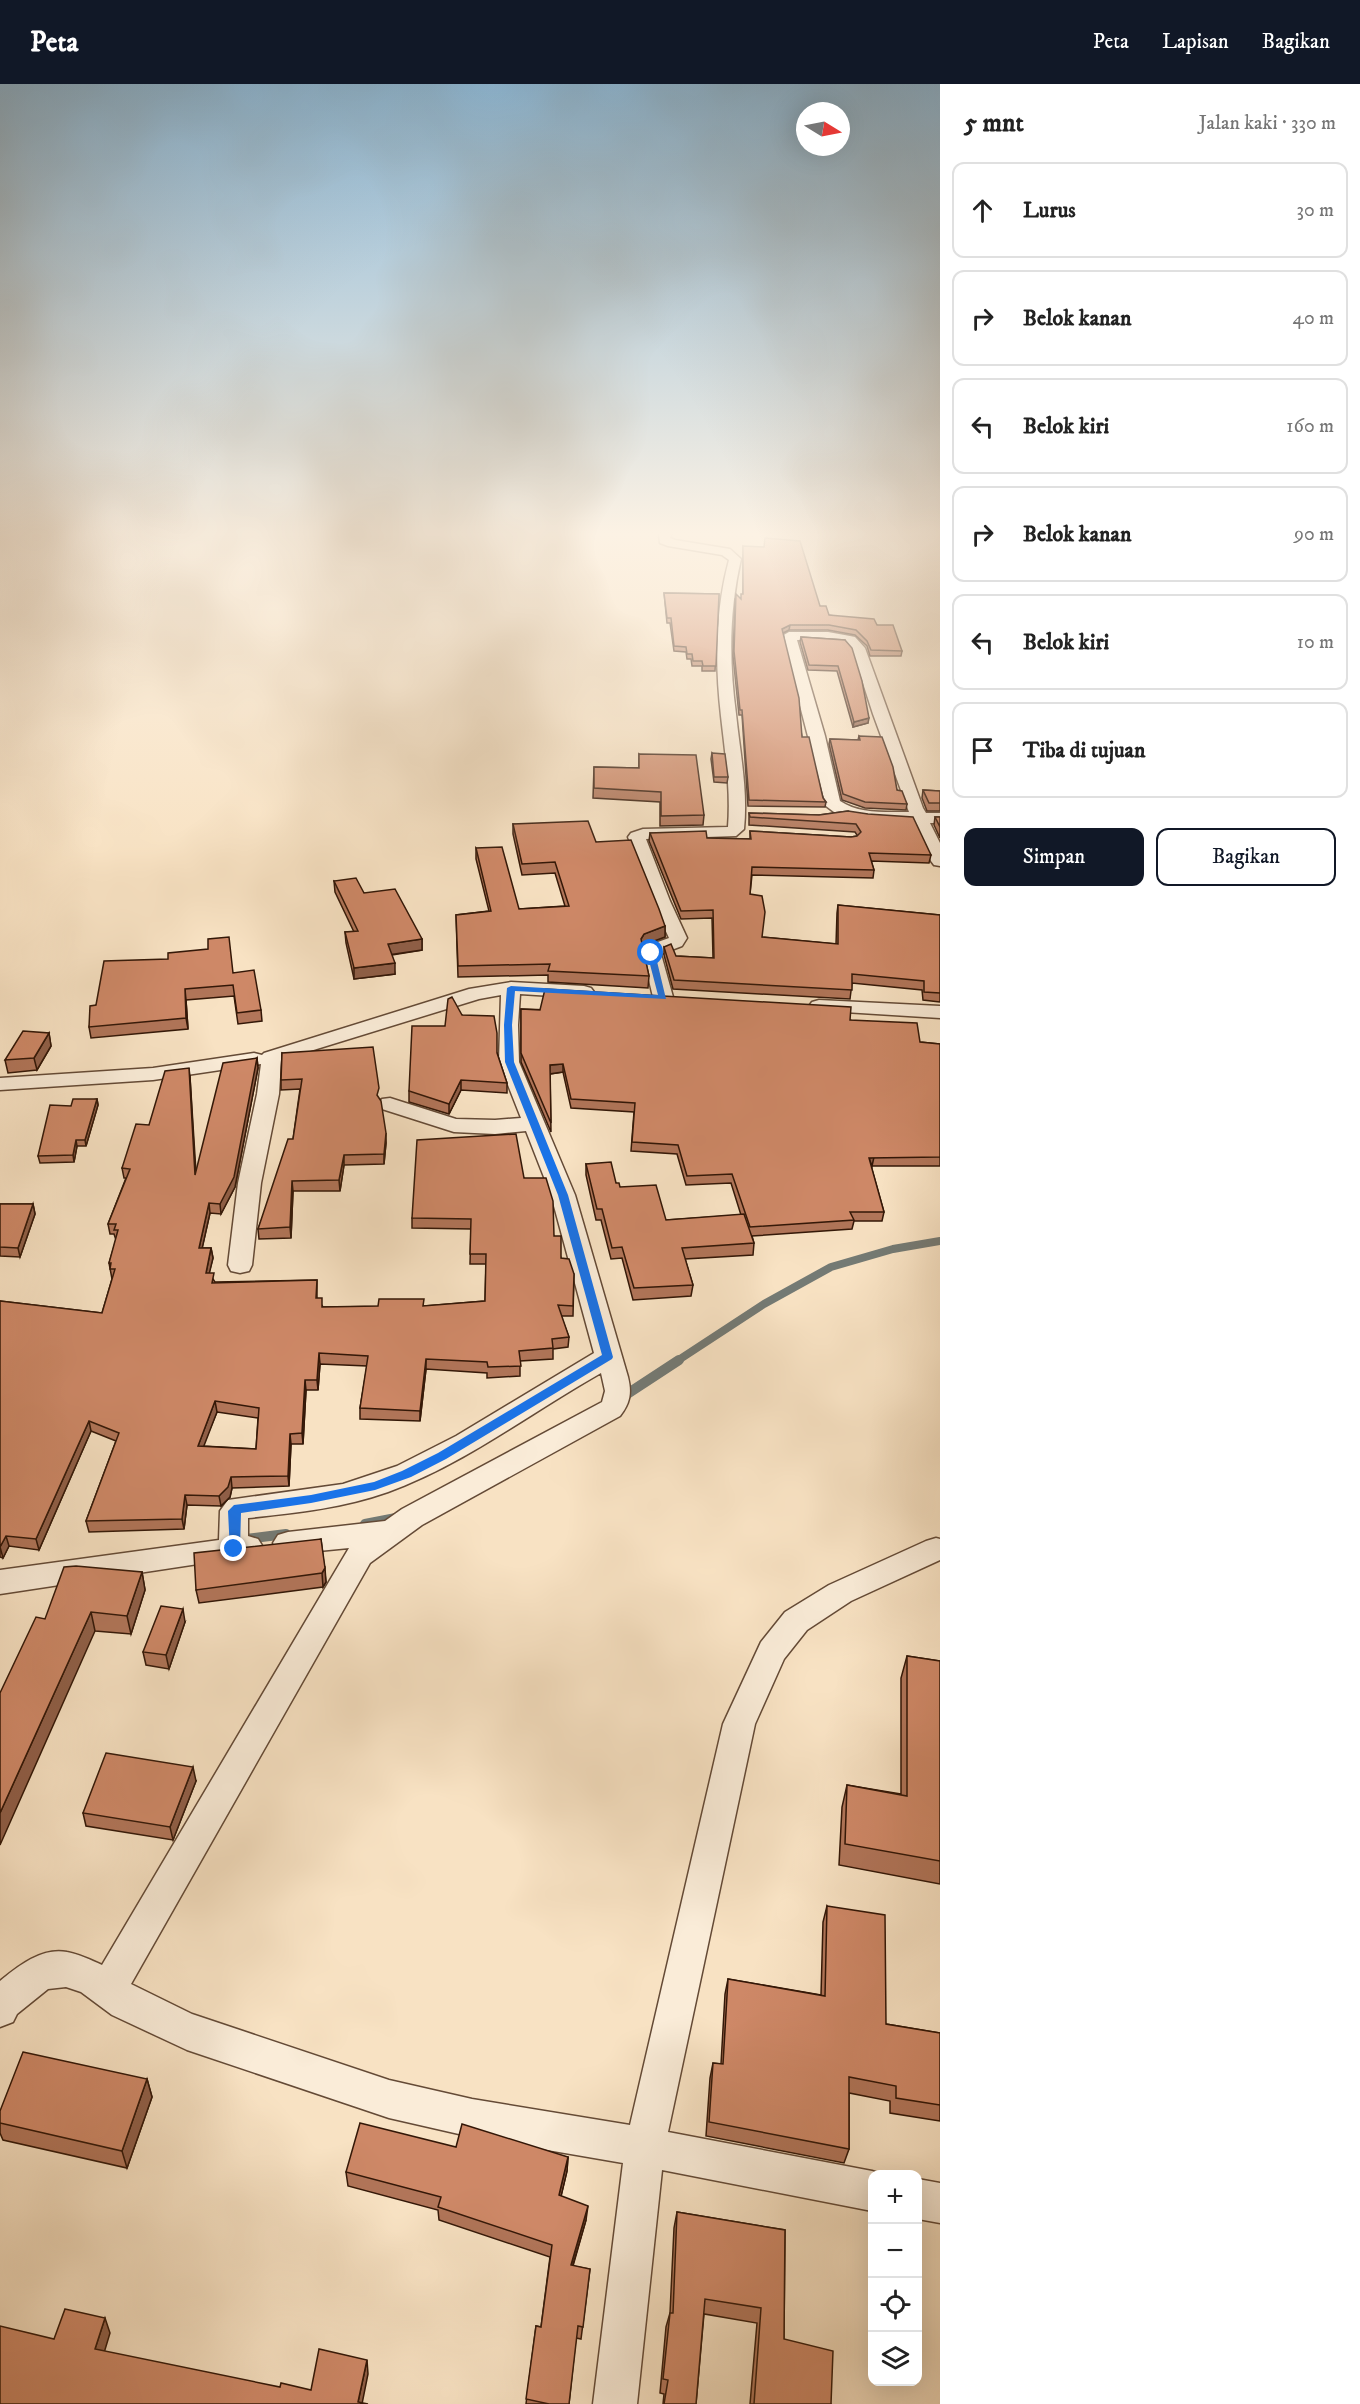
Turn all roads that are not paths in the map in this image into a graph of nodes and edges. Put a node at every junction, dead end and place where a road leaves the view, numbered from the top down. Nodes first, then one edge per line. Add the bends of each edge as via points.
1 (723, 642) edge
2 (791, 642) edge
3 (852, 642) edge
4 (847, 811) junction
5 (737, 813) junction
6 (759, 815) edge
7 (818, 816) edge
8 (919, 817) junction
9 (940, 818) edge
10 (733, 831) junction
11 (756, 833) edge
12 (940, 861) edge
13 (511, 988) junction
14 (606, 993) edge
15 (640, 996) edge
16 (663, 997) junction
17 (686, 999) edge
18 (801, 1005) edge
19 (940, 1012) edge
20 (271, 1057) junction
21 (0, 1084) edge
22 (390, 1104) dead end
23 (534, 1124) junction
24 (240, 1265) dead end
25 (613, 1372) junction
26 (233, 1531) junction
27 (390, 1531) junction
28 (936, 1549) dead end
29 (0, 1582) edge
30 (108, 1990) junction
31 (0, 2009) edge
32 (645, 2147) junction
33 (868, 2190) edge
34 (922, 2200) edge
35 (940, 2203) edge
36 (615, 2404) edge

1 - 5 street
2 - 4 street via 832,802
3 - 8 street via 860,651
4 - 7 street
4 - 8 street
5 - 6 street
5 - 10 street via 737,827
8 - 9 street
8 - 12 street
10 - 11 street
10 - 16 street via 637,837 678,938 651,951
13 - 14 street
13 - 20 street via 462,996
13 - 23 street via 510,1062
15 - 16 street
16 - 17 street
18 - 19 street
20 - 21 street via 153,1074
20 - 24 street via 272,1074 252,1165
22 - 23 street via 454,1125
23 - 25 street via 563,1195
25 - 26 street via 406,1474 375,1486 311,1499
25 - 27 street via 617,1401 611,1409
26 - 27 street
26 - 29 street
27 - 30 street via 364,1551 348,1573
28 - 32 street via 840,1593 796,1621 772,1651 757,1680 738,1724
30 - 31 street via 93,1979 66,1969 46,1971 24,1984
30 - 32 street via 187,2031 389,2099 472,2118
32 - 33 street
32 - 36 street
34 - 35 street

